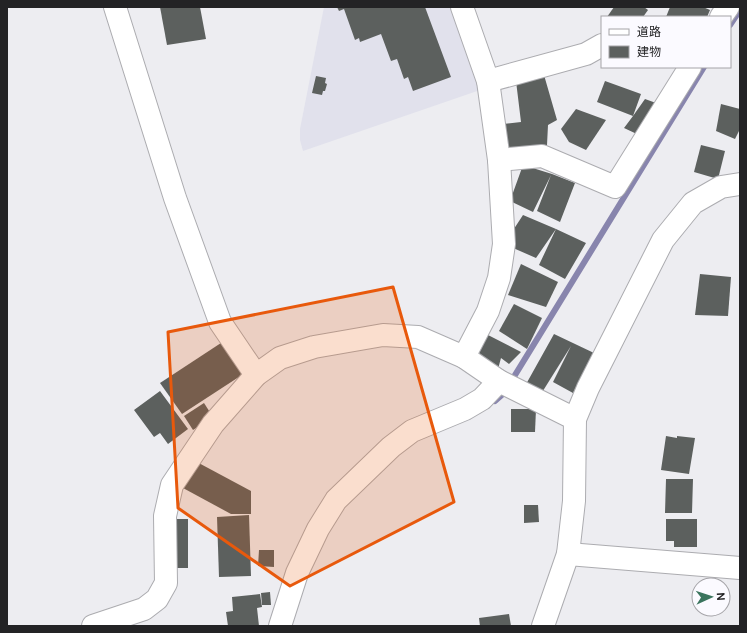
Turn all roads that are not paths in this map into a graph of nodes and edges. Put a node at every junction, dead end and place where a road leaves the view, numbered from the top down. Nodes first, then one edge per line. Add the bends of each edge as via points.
1 (115, 7) edge
2 (462, 7) edge
3 (728, 7) edge
4 (722, 16) edge
5 (601, 46) edge
6 (689, 68) edge
7 (488, 81) junction
8 (499, 160) junction
9 (740, 184) edge
10 (464, 357) junction
11 (256, 375) junction
12 (506, 384) junction
13 (575, 419) junction
14 (568, 554) junction
15 (740, 568) edge
16 (145, 618) edge
17 (93, 626) edge
18 (280, 626) edge
19 (543, 626) edge

1 - 11 street via 175,198 220,322
2 - 7 street
3 - 4 street
5 - 7 street via 586,54
6 - 8 street via 615,187 542,156
7 - 8 street
8 - 10 street via 504,244 500,278 488,311
9 - 13 street via 721,188 693,203 663,240 588,388
10 - 11 street via 418,337 383,334 314,347 280,358
10 - 12 street
11 - 16 street via 213,424 172,485 166,516 166,583 156,599 144,609
12 - 13 street
12 - 18 street via 465,409 412,431 391,447 336,500 296,573
13 - 14 street via 574,501
14 - 15 street
14 - 19 street
16 - 17 street

